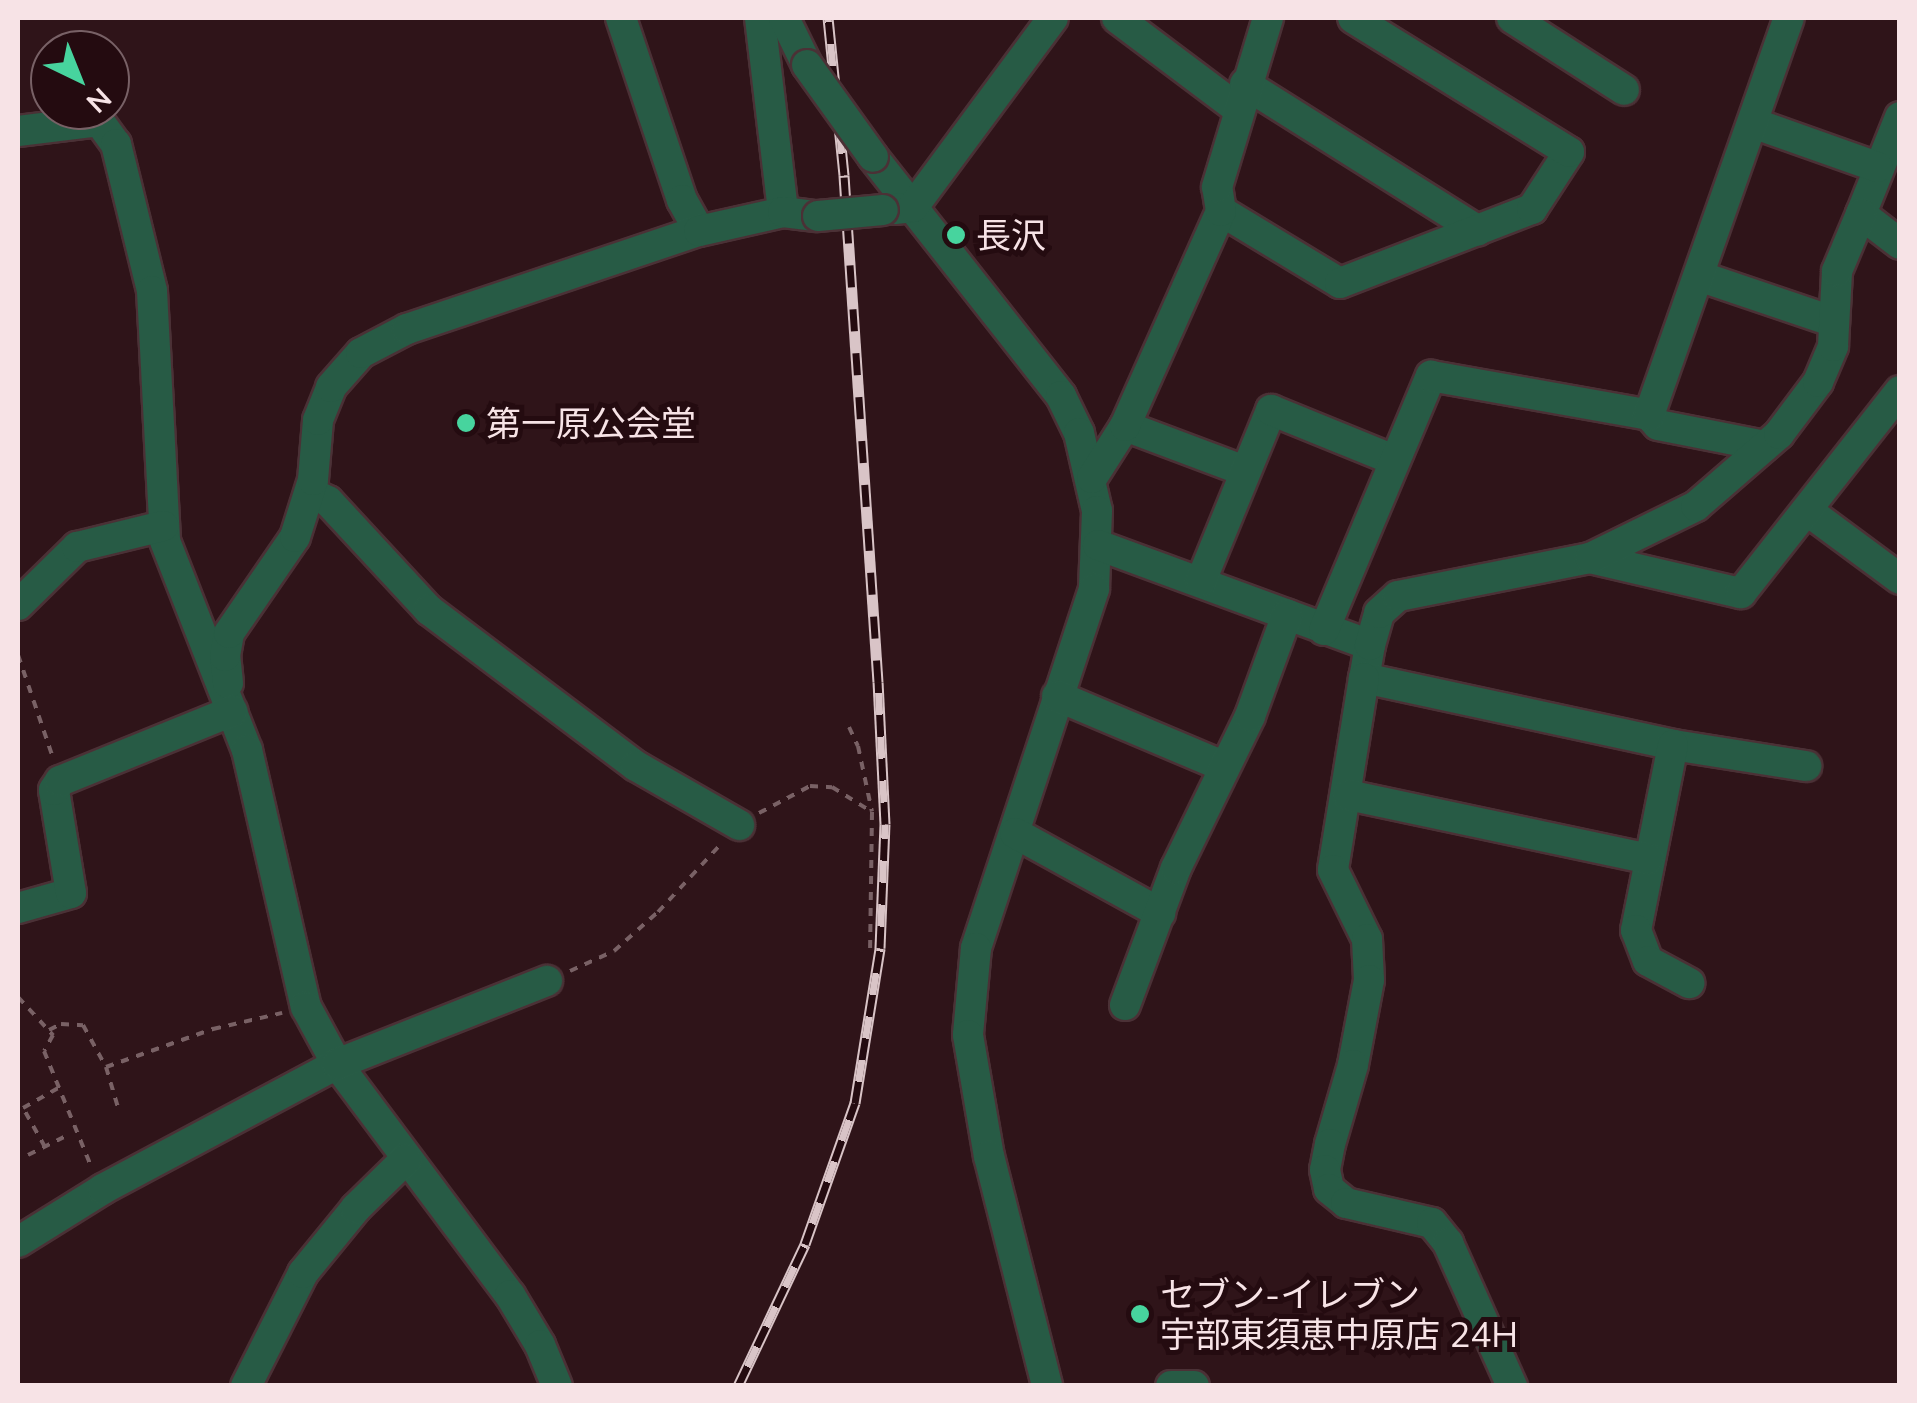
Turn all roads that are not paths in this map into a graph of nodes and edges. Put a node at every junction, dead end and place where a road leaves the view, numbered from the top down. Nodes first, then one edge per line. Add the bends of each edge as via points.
1 (621, 18) edge
2 (760, 18) edge
3 (784, 18) edge
4 (1117, 18) edge
5 (1268, 18) edge
6 (1353, 18) edge
7 (1512, 18) edge
8 (1789, 18) edge
9 (1044, 20) edge
10 (1624, 90) dead end
11 (1242, 96) junction
12 (1900, 117) edge
13 (1753, 123) junction
14 (18, 131) edge
15 (1877, 167) junction
16 (898, 209) junction
17 (783, 212) junction
18 (1221, 212) junction
19 (1861, 214) junction
20 (699, 231) junction
21 (1478, 231) junction
22 (1900, 244) edge
23 (1699, 276) junction
24 (1832, 321) junction
25 (1900, 391) edge
26 (1649, 415) junction
27 (1125, 426) junction
28 (1765, 446) junction
29 (1394, 460) junction
30 (1245, 471) junction
31 (1092, 478) junction
32 (310, 492) junction
33 (1808, 511) junction
34 (163, 526) junction
35 (1098, 545) junction
36 (1590, 558) junction
37 (1900, 579) edge
38 (1201, 581) junction
39 (18, 605) edge
40 (1287, 615) junction
41 (1324, 630) junction
42 (1370, 645) junction
43 (1364, 678) junction
44 (1057, 696) junction
45 (232, 711) junction
46 (1673, 744) junction
47 (1806, 766) dead end
48 (1225, 767) junction
49 (1348, 796) junction
50 (738, 825) road end
51 (1016, 832) junction
52 (1648, 859) junction
53 (18, 908) edge
54 (1160, 913) junction
55 (547, 981) road end
56 (1689, 982) dead end
57 (1125, 1006) dead end
58 (337, 1064) junction
59 (406, 1159) junction
60 (18, 1242) edge
61 (246, 1386) edge
62 (556, 1386) edge
63 (1047, 1386) edge
64 (1171, 1386) edge
65 (1194, 1386) edge
66 (1512, 1386) edge

1 - 20 street via 682,200
2 - 17 street
3 - 16 street, bridge via 807,64 873,157
4 - 11 street
5 - 11 street
6 - 21 street via 1569,152 1532,209
7 - 10 street
8 - 13 street
9 - 16 street
11 - 18 street via 1218,187
11 - 21 street
12 - 15 street
13 - 15 street
13 - 23 street
14 - 34 street via 99,121 116,144 152,291
15 - 19 street
16 - 17 street, bridge
16 - 31 street via 1060,396
17 - 20 street
18 - 21 street via 1340,283
18 - 27 street
19 - 22 street
19 - 24 street via 1837,272
20 - 32 street via 407,329 361,353 331,387 318,420
23 - 24 street
23 - 26 street
24 - 28 street via 1832,346 1818,382
25 - 33 street
26 - 28 street via 1658,425
26 - 29 street via 1431,376
27 - 30 street
27 - 31 street
28 - 36 street via 1696,506
29 - 30 street via 1271,410
29 - 41 street
30 - 38 street
31 - 35 street
32 - 45 street via 295,537 230,632 225,656
32 - 50 street via 328,501 429,610 636,766
33 - 36 street via 1741,593
33 - 37 street
34 - 39 street via 77,547
34 - 45 street
35 - 38 street
35 - 44 street via 1094,589
36 - 42 street via 1398,596 1379,613
38 - 40 street
40 - 41 street
40 - 48 street
41 - 42 street
42 - 43 street
43 - 46 street
43 - 49 street
44 - 48 street
44 - 51 street
45 - 53 street via 60,781 54,790 71,893
45 - 58 street via 271,842 306,1007
46 - 47 street
46 - 52 street
48 - 54 street
49 - 52 street
49 - 66 street via 1333,870 1366,939 1369,980 1330,1144 1329,1188 1346,1203 1432,1223 1448,1243
51 - 54 street
51 - 63 street via 976,948 968,1035 988,1156
52 - 56 street via 1636,930 1648,962
54 - 57 street
55 - 58 street
58 - 59 street
58 - 60 street
59 - 61 street via 303,1273
59 - 62 street via 510,1295
64 - 65 street

